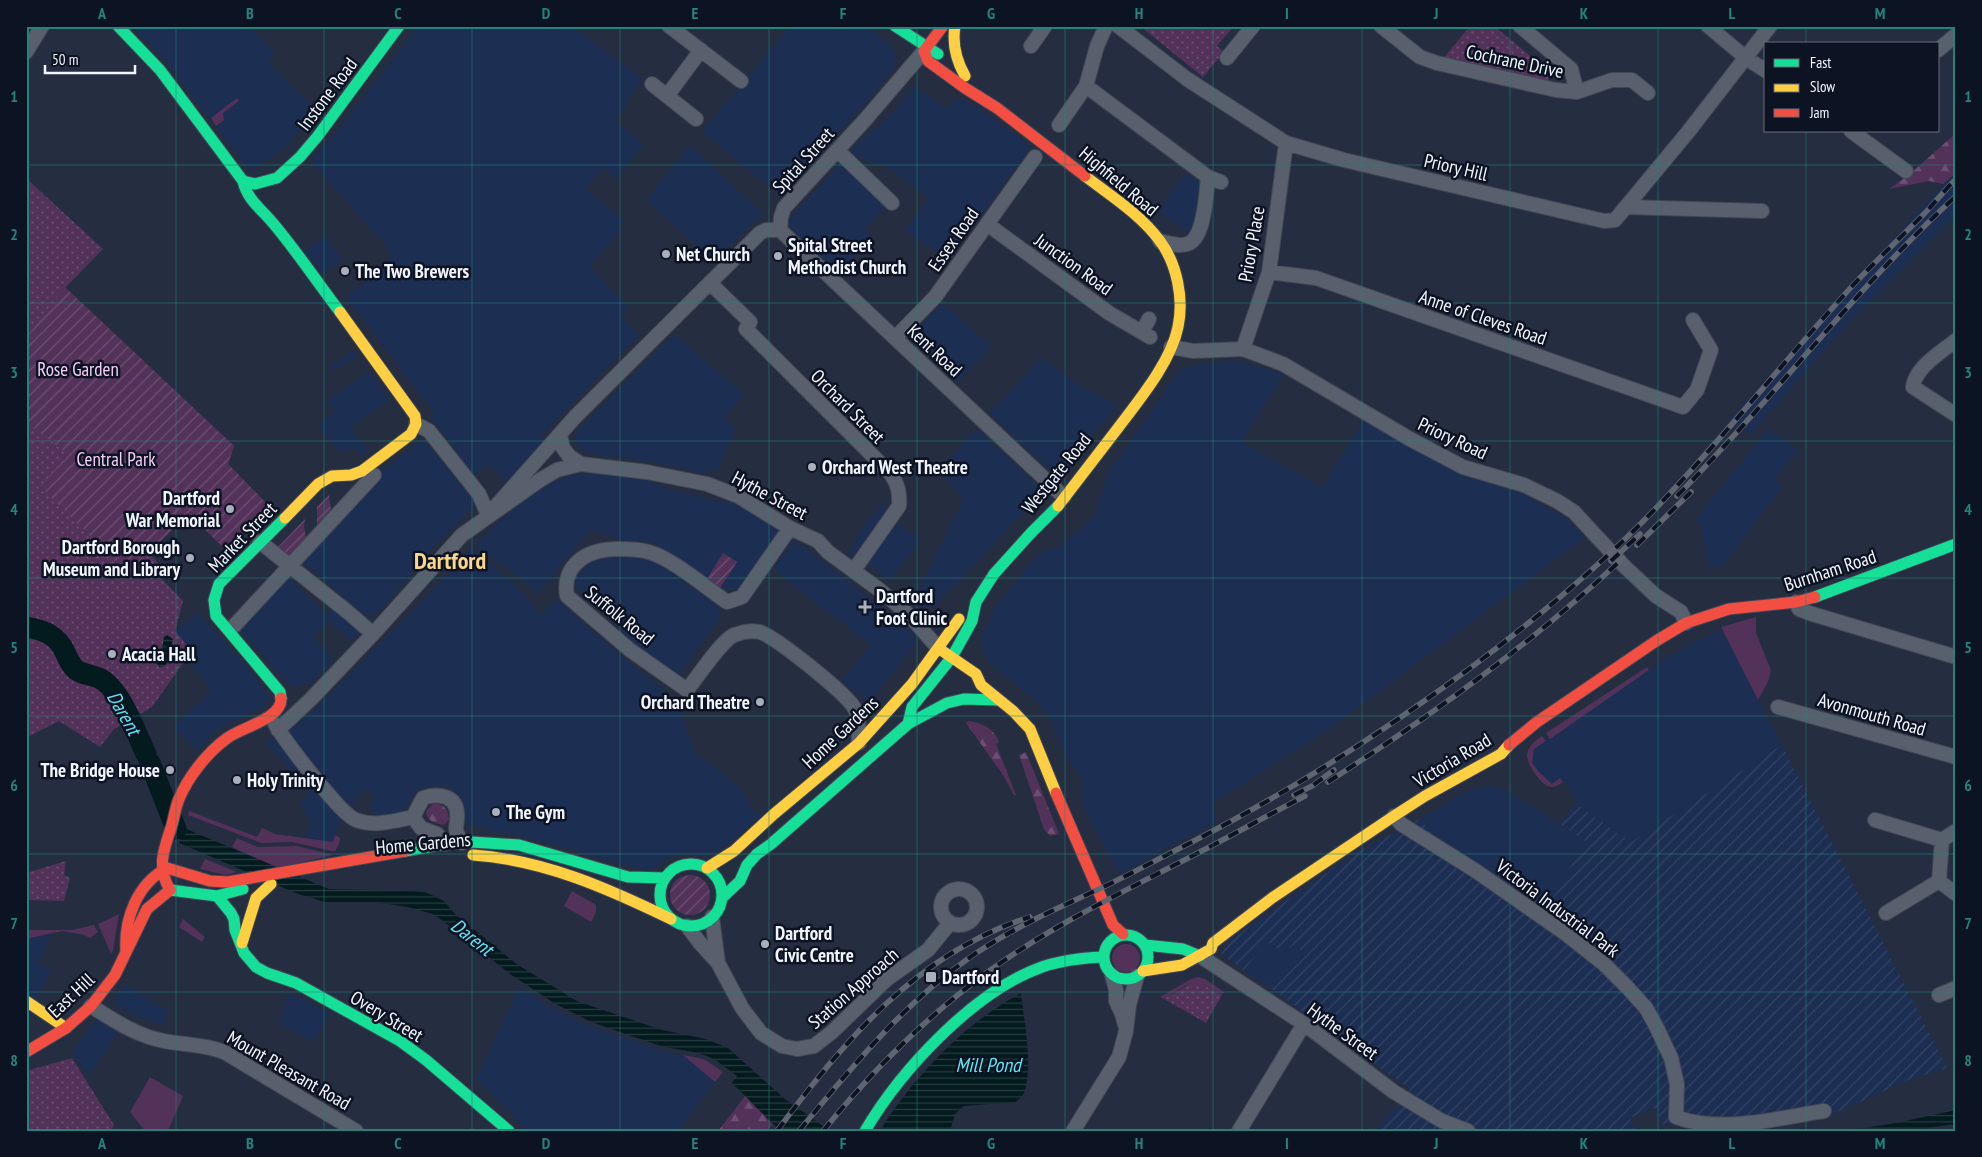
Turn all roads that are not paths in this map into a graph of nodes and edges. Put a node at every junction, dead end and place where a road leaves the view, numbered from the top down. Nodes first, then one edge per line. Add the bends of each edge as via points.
1 (42, 26) edge
2 (118, 26) edge
3 (399, 26) edge
4 (895, 26) edge
5 (943, 26) edge
6 (955, 26) edge
7 (1045, 26) edge
8 (1106, 26) edge
9 (1118, 26) edge
10 (1253, 26) edge
11 (1380, 26) edge
12 (1520, 26) edge
13 (1708, 26) edge
14 (1770, 26) edge
15 (676, 28) edge
16 (906, 33) junction
17 (1956, 35) edge
18 (1031, 46) dead end
19 (1940, 48) edge
20 (926, 49) junction
21 (701, 50) junction
22 (26, 52) edge
23 (1227, 58) dead end
24 (1746, 58) junction
25 (1764, 70) edge
26 (965, 76) junction
27 (741, 81) dead end
28 (652, 84) dead end
29 (1086, 86) junction
30 (1577, 92) junction
31 (1648, 93) dead end
32 (667, 96) junction
33 (997, 108) junction
34 (696, 119) dead end
35 (1059, 125) dead end
36 (1851, 132) edge
37 (1286, 142) junction
38 (837, 150) junction
39 (1035, 157) dead end
40 (1906, 171) dead end
41 (1208, 177) junction
42 (277, 178) junction
43 (243, 181) junction
44 (264, 182) junction
45 (1222, 182) dead end
46 (892, 203) dead end
47 (256, 204) junction
48 (1626, 207) junction
49 (1762, 211) dead end
50 (271, 221) junction
51 (987, 224) junction
52 (780, 230) junction
53 (1160, 241) junction
54 (1269, 272) junction
55 (710, 283) junction
56 (1180, 308) joint
57 (1149, 319) dead end
58 (1693, 320) dead end
59 (895, 338) junction
60 (1956, 340) edge
61 (1171, 347) junction
62 (1243, 349) junction
63 (1956, 415) edge
64 (416, 424) junction
65 (560, 435) junction
66 (581, 464) junction
67 (374, 475) dead end
68 (1064, 497) junction
69 (488, 515) junction
70 (790, 528) junction
71 (260, 542) junction
72 (1956, 544) edge
73 (289, 567) junction
74 (854, 570) junction
75 (976, 602) junction
76 (1796, 602) junction
77 (1711, 614) joint
78 (1686, 623) junction
79 (234, 626) dead end
80 (372, 634) junction
81 (938, 649) junction
82 (1956, 657) edge
83 (949, 662) junction
84 (998, 700) junction
85 (1778, 707) dead end
86 (274, 723) junction
87 (908, 724) junction
88 (859, 743) junction
89 (1956, 758) edge
90 (1394, 816) junction
91 (412, 817) junction
92 (1875, 820) dead end
93 (1956, 831) edge
94 (1942, 840) junction
95 (445, 844) junction
96 (461, 851) junction
97 (334, 867) junction
98 (707, 868) junction
99 (161, 870) junction
100 (665, 878) junction
101 (1939, 881) junction
102 (271, 884) junction
103 (231, 886) junction
104 (170, 890) junction
105 (1956, 894) edge
106 (216, 896) junction
107 (722, 898) junction
108 (1886, 913) dead end
109 (712, 917) junction
110 (671, 918) junction
111 (950, 923) dead end
112 (687, 926) junction
113 (1122, 934) junction
114 (1213, 943) junction
115 (242, 944) junction
116 (1145, 945) junction
117 (1183, 949) junction
118 (126, 951) junction
119 (1103, 956) junction
120 (1200, 956) junction
121 (718, 963) junction
122 (1140, 974) junction
123 (1112, 975) junction
124 (1956, 988) edge
125 (1939, 995) dead end
126 (26, 1001) edge
127 (91, 1006) junction
128 (1304, 1024) junction
129 (66, 1028) junction
130 (1126, 1031) junction
131 (26, 1052) edge
132 (1824, 1111) dead end
133 (1079, 1129) edge
134 (356, 1131) edge
135 (509, 1131) edge
136 (864, 1131) edge
137 (1239, 1131) edge
138 (1468, 1131) edge

1 - 22 street
2 - 43 main road via 160,70
3 - 42 main road, Instone Road via 318,137
4 - 16 main road, Highfield Road
5 - 16 main road via 924,35
5 - 20 main road
6 - 26 main road, Highfield Road via 955,52
7 - 18 street
8 - 29 street
9 - 37 street, Priory Hill via 1187,79
10 - 23 street
11 - 30 street, Cochrane Drive via 1420,57 1437,63
12 - 30 street via 1570,68
13 - 24 street
14 - 24 street, Priory Hill
15 - 21 street
16 - 20 main road, Highfield Road
17 - 19 street
20 - 26 main road, Highfield Road via 955,66
20 - 33 main road, Highfield Road via 928,61
20 - 38 street, Spital Street
21 - 27 street
21 - 32 street
24 - 25 street
24 - 48 street, Priory Hill
26 - 33 main road, Highfield Road
28 - 32 street
29 - 35 street
29 - 41 street
30 - 31 street, Cochrane Drive via 1612,80 1632,80
32 - 34 street
33 - 53 main road, Highfield Road via 1128,207
36 - 40 street
37 - 48 street, Priory Hill via 1344,160 1604,221 1615,220
37 - 54 street, Priory Place
38 - 46 street
38 - 52 street, Spital Street via 784,208
39 - 51 street, Essex Road
41 - 45 street
41 - 53 street via 1201,228 1196,239 1186,245
42 - 44 main road, Instone Road
42 - 50 main road, Instone Road via 270,199
43 - 44 main road, Instone Road
43 - 47 main road via 244,189
44 - 47 main road
47 - 50 main road
48 - 49 street
50 - 64 main road via 411,409
51 - 57 street, Junction Road via 1109,313 1146,335
51 - 59 street, Essex Road via 935,297
52 - 55 street via 760,233
52 - 59 street, Kent Road
53 - 56 main road, Highfield Road via 1174,270
54 - 58 street, Anne of Cleves Road via 1316,278 1683,407 1697,390 1711,350
54 - 62 street, Priory Place
55 - 65 street
55 - 74 street, Orchard Street via 750,322 746,329 896,482 899,506
56 - 61 main road, Westgate Road via 1178,328
59 - 68 street, Kent Road
60 - 63 street via 1923,368 1913,387
61 - 62 street, Priory Road via 1192,351
61 - 68 main road, Westgate Road via 1150,386
62 - 78 street, Priory Road via 1283,364 1463,467 1524,486 1557,501 1574,512 1656,596 1681,612
64 - 69 street via 429,430 481,493
64 - 71 main road, Market Street via 411,434 362,471 332,476 318,484
65 - 66 street via 563,448
65 - 69 street
66 - 69 street via 546,476
66 - 70 street, Hythe Street via 707,484 738,496
67 - 73 street
68 - 75 main road, Westgate Road via 994,574
69 - 80 street via 462,535
70 - 74 street, Hythe Street via 818,541
70 - 88 street, Suffolk Road via 742,597 727,602 649,552 610,549 592,552 575,564 567,577 567,596 630,650 687,690 732,635 758,632 772,637 849,701 856,711
71 - 73 street
71 - 86 main road, Market Street via 219,584 213,608 216,616 280,692 283,699
72 - 76 main road, Burnham Road
73 - 79 street
73 - 80 street via 350,613
74 - 81 street, Hythe Street via 909,615
75 - 81 main road, Home Gardens via 965,608
75 - 83 main road, Westgate Road via 972,621
76 - 77 main road, Burnham Road
76 - 82 street via 1799,609 1809,613
77 - 78 main road, Victoria Road
78 - 90 main road, Victoria Road via 1537,722 1512,741 1502,754
80 - 86 street via 312,699
81 - 83 main road, Hythe Street
81 - 88 main road, Home Gardens via 919,676
83 - 84 main road, Hythe Street via 971,684 981,685
83 - 87 main road, Home Gardens via 912,707
84 - 87 main road via 947,702
84 - 113 main road, Hythe Street via 1013,710 1030,729 1113,925
85 - 89 street, Avonmouth Road
86 - 91 street via 325,791 354,820 385,823
86 - 99 main road via 227,737 200,766 176,804
87 - 107 main road, Home Gardens via 757,854 740,880
88 - 98 main road, Home Gardens via 742,845
90 - 114 main road, Victoria Road via 1272,898
90 - 132 street, Victoria Industrial Park via 1401,824 1566,934 1627,987 1646,1008 1671,1058 1677,1084 1676,1117 1705,1125 1730,1124
91 - 95 street via 422,828 437,834
91 - 96 street via 424,798 433,794 444,795 453,802 457,811 456,830
92 - 94 street
93 - 94 street
94 - 101 street
95 - 96 main road, Home Gardens
95 - 97 main road, Home Gardens
96 - 97 main road, Home Gardens
96 - 100 main road, Home Gardens via 495,842 519,845 628,877
96 - 110 main road, Home Gardens via 488,848 498,857 559,871
97 - 102 main road, Home Gardens
97 - 103 main road, Home Gardens
98 - 100 main road via 682,865
98 - 107 main road via 719,881
99 - 103 main road, Home Gardens via 167,868
99 - 104 main road
99 - 118 main road, East Hill via 144,888 130,911
100 - 110 main road via 660,896 662,906
101 - 105 street
101 - 108 street
102 - 103 main road, Home Gardens
102 - 115 main road via 256,898
103 - 106 main road, Home Gardens
104 - 106 main road, Home Gardens
104 - 118 main road, East Hill via 147,909
106 - 115 main road, Overy Street via 233,916
107 - 109 main road
109 - 112 main road via 703,923
109 - 121 street, Station Approach
110 - 112 main road
111 - 121 street, Station Approach via 928,950 887,979 823,1040 805,1048 782,1046 761,1033 742,1008
112 - 121 street, Station Approach
113 - 116 main road, Victoria Road via 1135,936
113 - 119 main road via 1111,940
114 - 117 main road, Victoria Road
114 - 120 main road, Victoria Road via 1211,949
115 - 135 main road, Overy Street via 248,958 262,970 296,983 400,1041
116 - 117 main road, Victoria Road
116 - 122 main road via 1148,962
117 - 120 main road, Victoria Road
118 - 127 main road, East Hill via 115,975
119 - 123 main road
119 - 136 main road via 1037,968 999,988 922,1054 890,1090
120 - 122 main road, Victoria Road via 1182,965
120 - 128 street, Hythe Street
122 - 123 main road, Victoria Road via 1127,979
122 - 130 street via 1129,1005
123 - 130 street via 1116,1002
124 - 125 street
126 - 129 main road
127 - 129 main road, East Hill
127 - 134 street, Mount Pleasant Road via 144,1036 224,1052
128 - 137 street
128 - 138 street, Hythe Street via 1394,1092 1442,1121
129 - 131 main road, East Hill
130 - 133 street via 1119,1057

